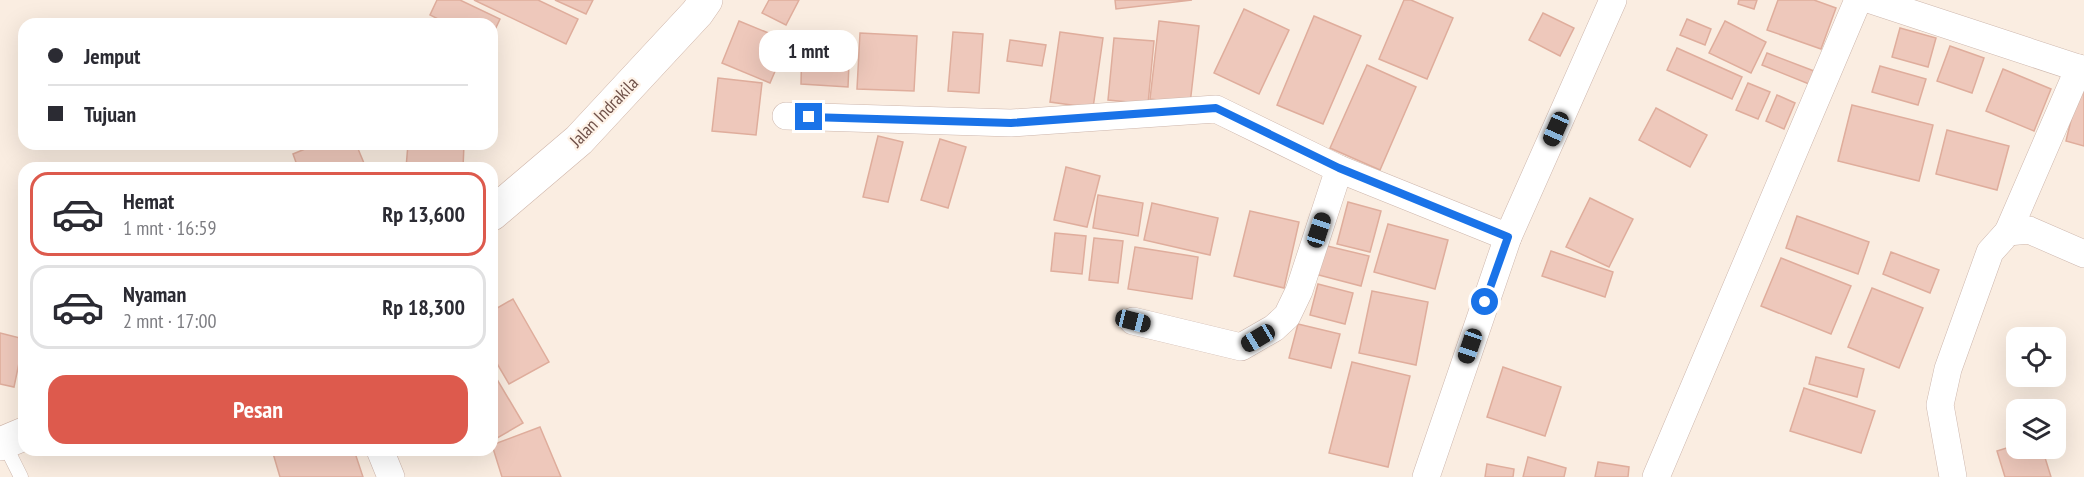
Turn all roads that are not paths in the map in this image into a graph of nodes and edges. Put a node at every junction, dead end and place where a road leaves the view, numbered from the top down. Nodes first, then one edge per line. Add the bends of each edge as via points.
1 (706, 0) edge
2 (1613, 0) edge
3 (1858, 0) edge
4 (1871, 0) edge
5 (2082, 69) edge
6 (786, 116) dead end
7 (1339, 168) junction
8 (498, 209) edge
9 (2008, 232) junction
10 (1508, 237) junction
11 (2084, 254) edge
12 (1133, 321) dead end
13 (9, 441) edge
14 (382, 456) edge
15 (21, 477) edge
16 (391, 477) edge
17 (1426, 477) edge
18 (1656, 477) edge
19 (1953, 477) edge

1 - 8 street, Jalan Indrakila via 579,140
2 - 10 street
3 - 18 street
4 - 5 street
5 - 9 street
6 - 7 street via 1011,123 1216,108
7 - 10 street
7 - 12 street via 1299,291 1287,316 1274,328 1241,348
9 - 11 street via 2029,230
9 - 19 street via 1990,252 1948,369 1940,405
10 - 17 street
13 - 15 lane
14 - 16 street

